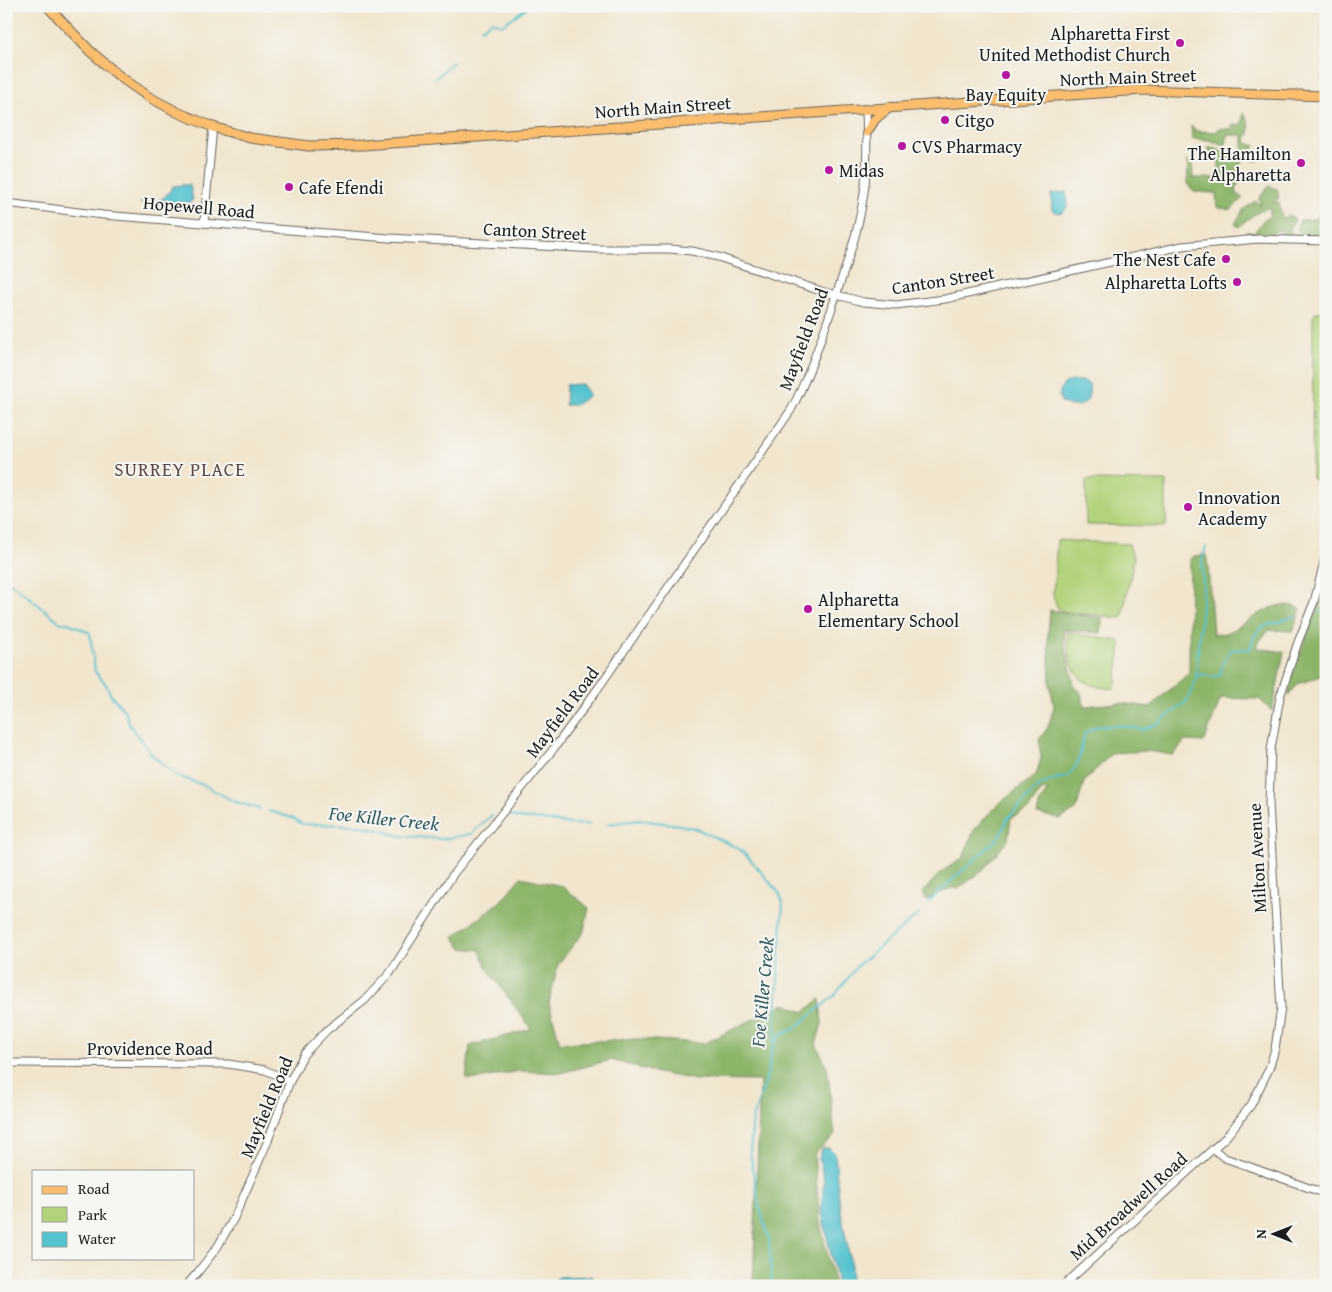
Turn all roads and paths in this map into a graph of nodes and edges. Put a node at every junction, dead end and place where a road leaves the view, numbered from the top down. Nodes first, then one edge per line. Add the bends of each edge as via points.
1 (47, 6) edge
2 (1326, 96) edge
3 (890, 107) junction
4 (866, 109) junction
5 (213, 127) junction
6 (867, 132) junction
7 (6, 203) edge
8 (204, 223) junction
9 (389, 238) joint
10 (1326, 241) edge
11 (836, 296) junction
12 (1326, 554) edge
13 (6, 1063) edge
14 (290, 1081) junction
15 (1213, 1149) junction
16 (1326, 1194) edge
17 (186, 1286) edge
18 (1062, 1286) edge

1 - 5 main road, North Main Street via 92,53 133,86 179,113
2 - 3 main road, North Main Street via 1142,90
3 - 4 main road, North Main Street
3 - 6 main road via 875,119
4 - 5 main road, North Main Street via 330,146 272,142
4 - 6 street, Mayfield Road
5 - 8 street
6 - 11 street, Mayfield Road via 862,204
7 - 8 street, Hopewell Road
8 - 9 street, Hopewell Road
9 - 11 street, Canton Street via 692,251
10 - 11 street, Canton Street via 1258,239 1182,246 915,304 876,304
11 - 14 street, Mayfield Road via 810,372 791,410 600,687 454,873 390,973 365,1000 327,1030 304,1054
12 - 15 street, Milton Avenue via 1314,602 1282,689 1271,749 1269,804 1281,988 1279,1029 1261,1088 1239,1122
13 - 14 street, Providence Road via 228,1064 265,1070
14 - 17 street, Mayfield Road via 234,1218 218,1246
15 - 16 street via 1224,1158
15 - 18 street, Mid Broadwell Road

